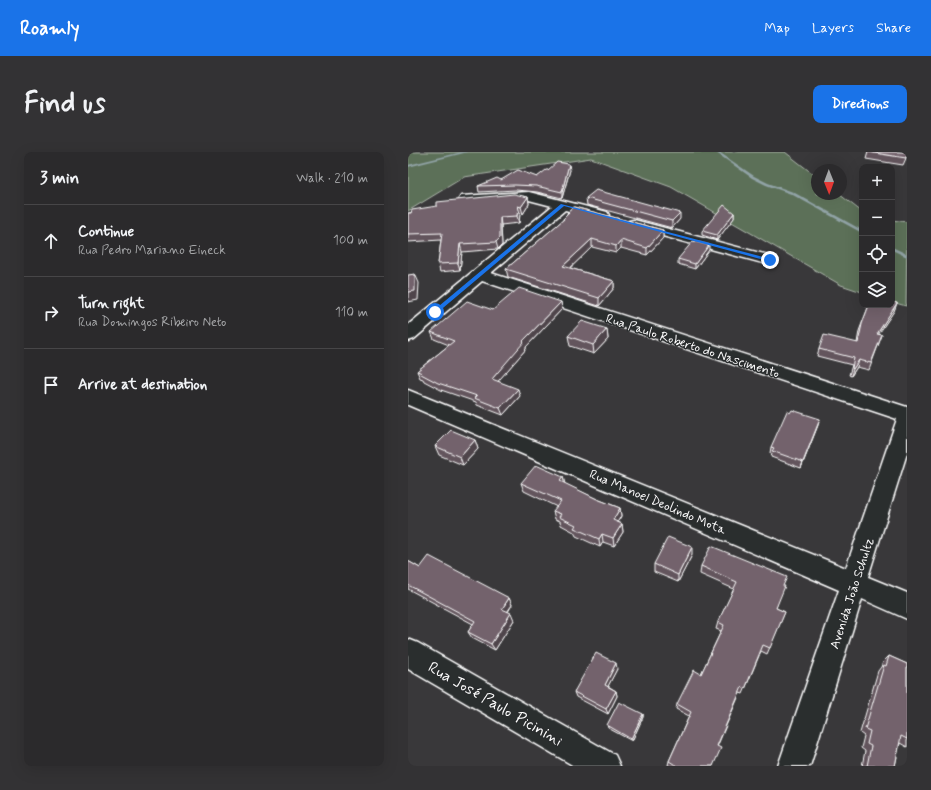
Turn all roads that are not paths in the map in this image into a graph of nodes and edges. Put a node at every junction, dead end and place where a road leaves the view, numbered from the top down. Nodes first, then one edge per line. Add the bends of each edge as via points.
1 (466, 199) edge
2 (563, 204) junction
3 (770, 260) dead end
4 (479, 275) junction
5 (435, 312) junction
6 (408, 316) edge
7 (408, 335) edge
8 (408, 397) edge
9 (907, 415) edge
10 (907, 420) edge
11 (854, 584) junction
12 (907, 606) edge
13 (408, 653) edge
14 (604, 766) edge
15 (794, 766) edge

1 - 2 street via 529,196
2 - 3 street
2 - 4 street
4 - 5 street
4 - 9 street, Rua Paulo Roberto do Nascimento
5 - 6 street
5 - 7 street
8 - 11 street, Rua Manoel Deolindo Mota
10 - 11 street, Avenida João Schultz
11 - 12 street, Rua Manoel Deolindo Mota
11 - 15 street, Avenida João Schultz
13 - 14 street, Rua José Paulo Picinini

